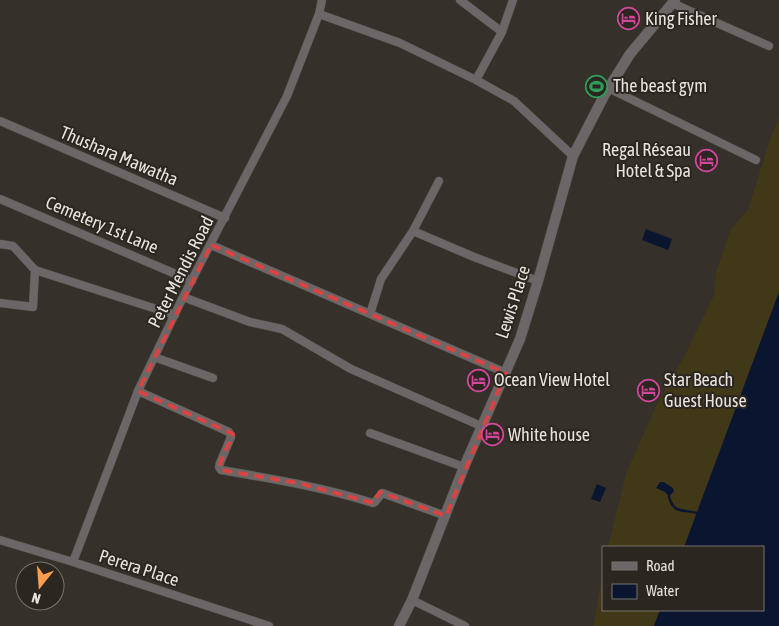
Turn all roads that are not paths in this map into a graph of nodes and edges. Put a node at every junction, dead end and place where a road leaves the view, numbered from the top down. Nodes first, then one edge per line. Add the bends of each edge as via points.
1 (322, 0) edge
2 (460, 0) edge
3 (513, 0) edge
4 (673, 2) edge
5 (319, 14) junction
6 (502, 32) junction
7 (769, 46) dead end
8 (476, 80) junction
9 (608, 88) junction
10 (0, 120) edge
11 (574, 156) junction
12 (756, 160) dead end
13 (439, 181) dead end
14 (0, 199) edge
15 (225, 218) junction
16 (413, 231) junction
17 (0, 244) edge
18 (211, 245) junction
19 (35, 270) junction
20 (192, 281) junction
21 (538, 281) junction
22 (183, 297) junction
23 (0, 303) edge
24 (370, 314) junction
25 (175, 316) junction
26 (154, 358) junction
27 (506, 373) junction
28 (213, 378) dead end
29 (138, 391) junction
30 (482, 426) junction
31 (370, 433) dead end
32 (464, 467) junction
33 (446, 516) junction
34 (0, 540) edge
35 (73, 562) junction
36 (412, 600) junction
37 (268, 626) edge
38 (399, 626) edge
39 (465, 626) edge

1 - 5 street, Peter Mendis Road
2 - 6 street
3 - 6 street
4 - 7 street
4 - 9 street, Lewis Place via 630,54
5 - 8 street via 400,43
5 - 15 street, Peter Mendis Road via 287,96
6 - 8 street
8 - 11 street via 514,101
9 - 11 street, Lewis Place
9 - 12 street
10 - 15 street, Thushara Mawatha
11 - 21 street, Lewis Place
13 - 16 street
14 - 20 street, Cemetery 1st Lane
15 - 18 street, Peter Mendis Road
16 - 21 street
16 - 24 street via 381,279
17 - 19 street via 13,246
18 - 20 street, Peter Mendis Road
18 - 24 street
19 - 23 street via 33,307
19 - 25 street
20 - 22 street, Peter Mendis Road
21 - 27 street, Lewis Place
22 - 25 street, Peter Mendis Road
22 - 30 street via 250,322 282,329 351,369
24 - 27 street
25 - 26 street, Peter Mendis Road
26 - 28 street
26 - 29 street, Peter Mendis Road
27 - 30 street, Lewis Place
29 - 33 street via 229,432 231,437 219,467 222,470 336,491 373,502 382,493
29 - 35 street, Peter Mendis Road
30 - 32 street, Lewis Place
31 - 32 street
32 - 33 street, Lewis Place
33 - 36 street, Lewis Place
34 - 35 street, Perera Place
35 - 37 street, Perera Place
36 - 38 street, Lewis Place
36 - 39 street

